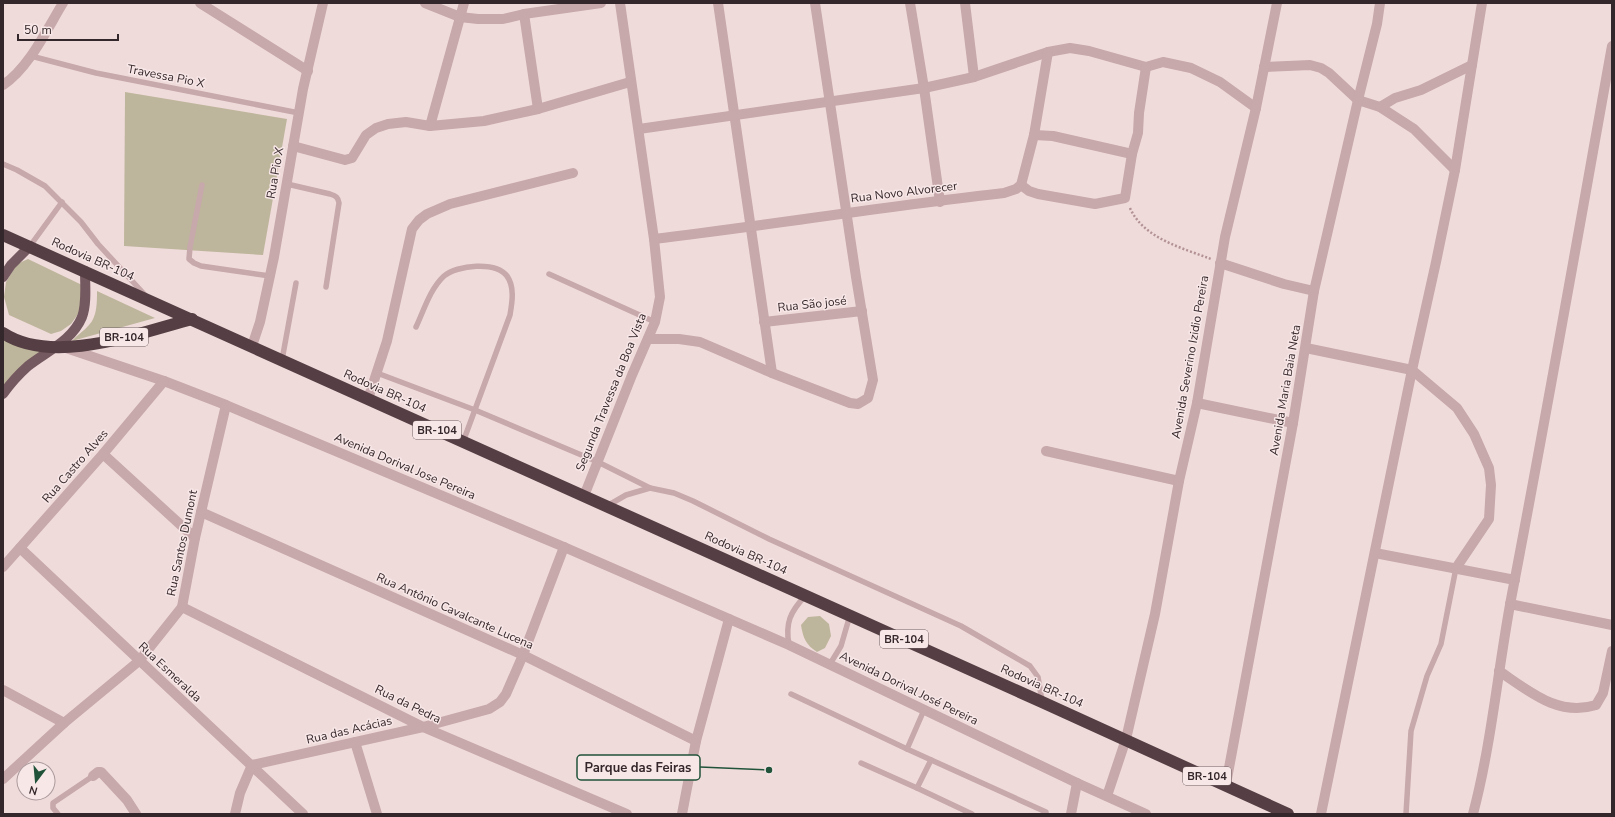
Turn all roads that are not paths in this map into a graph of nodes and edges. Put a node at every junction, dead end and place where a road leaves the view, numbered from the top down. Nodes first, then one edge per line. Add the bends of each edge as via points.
1 (63, 3) edge
2 (200, 3) edge
3 (323, 3) edge
4 (425, 3) edge
5 (464, 3) edge
6 (601, 3) edge
7 (620, 3) edge
8 (718, 3) edge
9 (815, 3) edge
10 (910, 3) edge
11 (965, 3) edge
12 (1277, 3) edge
13 (1380, 3) edge
14 (1482, 3) edge
15 (565, 6) edge
16 (524, 14) junction
17 (460, 16) junction
18 (1612, 46) edge
19 (1048, 52) junction
20 (30, 56) junction
21 (1472, 65) junction
22 (1146, 67) junction
23 (1264, 67) junction
24 (308, 70) junction
25 (974, 77) junction
26 (630, 82) junction
27 (3, 85) edge
28 (924, 88) junction
29 (1358, 100) junction
30 (829, 101) junction
31 (1380, 107) junction
32 (1256, 108) junction
33 (538, 109) junction
34 (299, 113) junction
35 (734, 114) junction
36 (430, 126) junction
37 (639, 129) junction
38 (1034, 135) junction
39 (293, 146) junction
40 (1132, 154) junction
41 (3, 164) edge
42 (1455, 170) junction
43 (573, 173) dead end
44 (287, 184) junction
45 (202, 185) dead end
46 (1021, 185) junction
47 (62, 202) junction
48 (940, 202) junction
49 (846, 213) junction
50 (750, 227) junction
51 (3, 235) edge
52 (654, 239) junction
53 (30, 246) junction
54 (1220, 263) junction
55 (85, 271) junction
56 (549, 274) dead end
57 (270, 276) junction
58 (3, 277) edge
59 (296, 283) dead end
60 (326, 287) dead end
61 (1314, 291) junction
62 (151, 301) junction
63 (862, 311) junction
64 (192, 320) junction
65 (655, 322) junction
66 (764, 322) junction
67 (416, 327) dead end
68 (3, 333) edge
69 (648, 340) junction
70 (252, 346) junction
71 (60, 348) junction
72 (1306, 348) junction
73 (282, 360) junction
74 (1412, 370) junction
75 (377, 373) junction
76 (772, 373) junction
77 (164, 381) junction
78 (3, 394) edge
79 (368, 399) junction
80 (1197, 403) junction
81 (226, 405) junction
82 (474, 410) junction
83 (1293, 423) junction
84 (463, 442) junction
85 (1046, 451) dead end
86 (103, 454) junction
87 (598, 462) junction
88 (1179, 481) junction
89 (650, 488) junction
90 (584, 496) junction
91 (607, 506) junction
92 (201, 512) junction
93 (195, 538) junction
94 (564, 547) junction
95 (20, 548) junction
96 (1375, 553) junction
97 (3, 566) edge
98 (1456, 568) junction
99 (1515, 580) junction
100 (806, 595) junction
101 (1510, 604) junction
102 (182, 607) junction
103 (850, 615) junction
104 (729, 619) junction
105 (1612, 625) edge
106 (789, 645) junction
107 (1612, 651) edge
108 (523, 655) junction
109 (139, 661) junction
110 (830, 664) junction
111 (1499, 671) junction
112 (3, 690) edge
113 (791, 694) dead end
114 (1042, 702) junction
115 (924, 710) junction
116 (64, 722) junction
117 (423, 727) junction
118 (1126, 739) junction
119 (696, 741) junction
120 (355, 742) junction
121 (907, 749) junction
122 (931, 760) junction
123 (861, 763) dead end
124 (252, 765) junction
125 (93, 776) joint
126 (3, 779) edge
127 (1077, 783) junction
128 (1226, 784) junction
129 (917, 788) junction
130 (1106, 796) junction
131 (58, 814) edge
132 (136, 814) edge
133 (235, 814) edge
134 (303, 814) edge
135 (377, 814) edge
136 (627, 814) edge
137 (682, 814) edge
138 (972, 814) edge
139 (1046, 814) edge
140 (1071, 814) edge
141 (1146, 814) edge
142 (1288, 814) edge
143 (1322, 814) edge
144 (1406, 814) edge
145 (1473, 814) edge

1 - 20 street
2 - 24 street
3 - 24 street, Rua Pio X
4 - 17 street
5 - 17 street
6 - 15 street
7 - 26 street, Segunda Travessa da Boa Vista
8 - 35 street
9 - 30 street
10 - 28 street
11 - 25 street
12 - 23 street, Avenida Severino Izidio Pereira
13 - 29 street, Avenida Maria Baia Neta
14 - 21 street
15 - 16 street
16 - 17 street via 503,19
16 - 33 street
17 - 36 street
18 - 99 street
19 - 22 street via 1070,48
19 - 25 street
19 - 38 street
20 - 27 street
20 - 34 lane, Travessa Pio X via 96,74
21 - 31 street
21 - 42 street
22 - 32 street via 1163,62 1191,68 1220,82
22 - 40 street via 1138,133
23 - 29 street via 1310,65 1321,68
23 - 32 street, Avenida Severino Izidio Pereira
24 - 34 street, Rua Pio X
25 - 28 street
26 - 33 street
26 - 37 street, Segunda Travessa da Boa Vista
28 - 30 street
28 - 48 street
29 - 31 street
29 - 61 street, Avenida Maria Baia Neta
30 - 35 street
30 - 49 street
31 - 42 street via 1414,129
32 - 54 street, Avenida Severino Izidio Pereira
33 - 36 street via 484,122
34 - 39 street, Rua Pio X
35 - 37 street
35 - 50 street
36 - 39 street via 406,122 376,128 366,135 352,158 345,160
37 - 52 street, Segunda Travessa da Boa Vista
38 - 40 street via 1054,136
38 - 46 street
39 - 44 street, Rua Pio X
40 - 46 street via 1125,198 1095,204 1038,194
41 - 47 lane via 45,186
42 - 74 street
43 - 75 street via 450,204 418,220 412,229 387,341
44 - 57 street, Rua Pio X
44 - 60 lane via 337,196 340,203
45 - 57 lane via 189,259 201,266
46 - 48 street, Rua Novo Alvorecer via 1004,193
47 - 53 lane
47 - 62 lane
48 - 49 street, Rua Novo Alvorecer
49 - 50 street, Rua Novo Alvorecer
49 - 63 street
50 - 52 street, Rua Novo Alvorecer
50 - 66 street
51 - 53 highway, Rodovia BR-104 / BR-104
52 - 65 street, Segunda Travessa da Boa Vista via 660,296
53 - 55 highway, Rodovia BR-104 / BR-104
53 - 58 main road
54 - 61 street
54 - 80 street, Avenida Severino Izidio Pereira
55 - 62 highway, Rodovia BR-104 / BR-104
55 - 71 main road via 82,316
56 - 65 lane
57 - 70 street, Rua Pio X
59 - 73 lane
61 - 72 street, Avenida Maria Baia Neta
62 - 64 highway, Rodovia BR-104 / BR-104
63 - 66 street, Rua São josé
63 - 76 street via 873,380 868,398 858,404 850,403
64 - 70 highway, Rodovia BR-104 / BR-104
64 - 71 highway, BR-104 via 107,341
65 - 69 street, Segunda Travessa da Boa Vista
66 - 76 street
67 - 82 lane via 436,283 445,275 457,269 491,266 507,276 513,296 510,315
68 - 71 highway, BR-104 via 22,343
69 - 76 street via 679,339 700,342
69 - 87 street, Segunda Travessa da Boa Vista
70 - 73 highway, Rodovia BR-104 / BR-104
71 - 77 street, Avenida Dorival Jose Pereira
71 - 78 main road via 28,366
72 - 74 street
72 - 83 street, Avenida Maria Baia Neta
73 - 79 highway, Rodovia BR-104 / BR-104
74 - 96 street
74 - 98 street via 1457,408 1474,434 1488,468 1491,485 1489,519
75 - 79 street
75 - 82 lane
77 - 81 street, Avenida Dorival Jose Pereira
77 - 86 street, Rua Castro Alves
79 - 84 highway, Rodovia BR-104 / BR-104
80 - 83 street
80 - 88 street, Avenida Severino Izidio Pereira
81 - 92 street, Rua Santos Dumont
81 - 94 street, Avenida Dorival Jose Pereira
82 - 84 lane
82 - 87 lane
83 - 128 street, Avenida Maria Baia Neta
84 - 90 highway, Rodovia BR-104 / BR-104
85 - 88 street
86 - 93 street
86 - 95 street, Rua Castro Alves
87 - 89 lane
87 - 90 street, Segunda Travessa da Boa Vista
88 - 118 street, Avenida Severino Izidio Pereira via 1155,614
89 - 91 lane via 626,495
89 - 114 lane via 674,492 768,539 961,626 1030,666 1038,677
90 - 91 highway, Rodovia BR-104 / BR-104
91 - 100 highway, Rodovia BR-104 / BR-104
92 - 93 street, Rua Santos Dumont
92 - 108 street, Rua Antônio Cavalcante Lucena
93 - 102 street, Rua Santos Dumont
94 - 104 street, Avenida Dorival Jose Pereira
94 - 108 street, Rua das Acácias
95 - 97 street, Rua Castro Alves
95 - 109 street, Rua Esmeralda
96 - 98 street
96 - 143 street
98 - 99 street
98 - 144 lane via 1441,644 1427,676 1411,731
99 - 101 street
100 - 103 highway, Rodovia BR-104 / BR-104
100 - 106 lane via 790,617 787,630
101 - 105 street
101 - 111 street
102 - 109 street, Rua Santos Dumont
102 - 117 street, Rua da Pedra
103 - 110 lane via 841,646
103 - 114 highway, Rodovia BR-104 / BR-104
104 - 106 street, Avenida Dorival José Pereira
104 - 119 street
106 - 110 street, Avenida Dorival José Pereira
107 - 111 street via 1603,693 1596,705 1578,709 1542,700
108 - 117 street, Rua das Acácias via 500,702 489,709
108 - 119 street, Rua Antônio Cavalcante Lucena
109 - 116 street, Rua Santos Dumont
109 - 124 street, Rua Esmeralda
110 - 115 street, Avenida Dorival José Pereira
111 - 145 street via 1482,777
112 - 116 street
113 - 121 lane
114 - 118 highway, Rodovia BR-104 / BR-104
115 - 121 lane
115 - 127 street, Avenida Dorival José Pereira
116 - 126 street, Rua Santos Dumont
117 - 120 street, Rua das Acácias
117 - 136 street, Rua da Pedra
118 - 128 highway, Rodovia BR-104 / BR-104
118 - 130 street, Avenida Severino Izidio Pereira
119 - 137 street
120 - 124 street, Rua das Acácias
120 - 135 street
121 - 122 lane
122 - 129 lane
122 - 139 lane
123 - 129 lane
124 - 133 street via 240,793
124 - 134 street, Rua Esmeralda
125 - 131 lane via 53,803 53,808
125 - 132 street via 101,772 127,800
127 - 130 street, Avenida Dorival José Pereira
127 - 140 street
128 - 142 highway, Rodovia BR-104 / BR-104
129 - 138 lane
130 - 141 street, Avenida Dorival José Pereira

